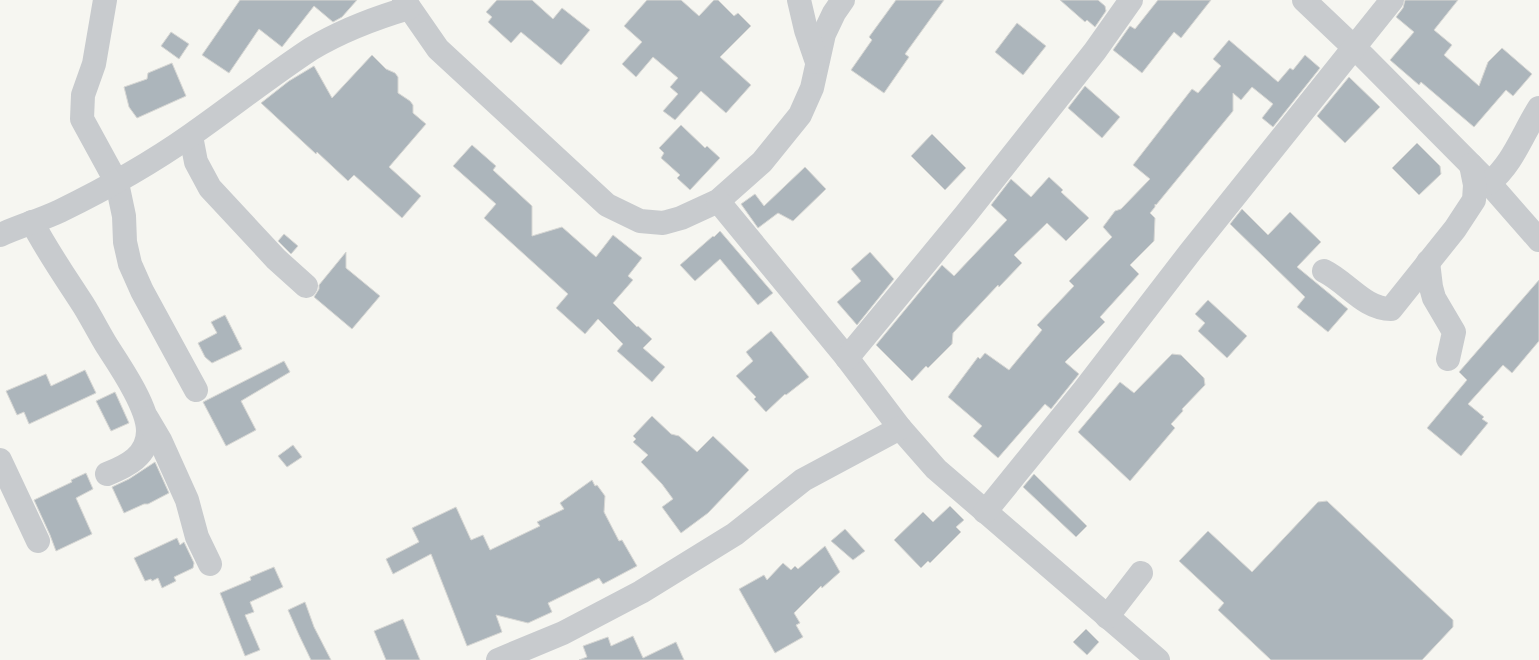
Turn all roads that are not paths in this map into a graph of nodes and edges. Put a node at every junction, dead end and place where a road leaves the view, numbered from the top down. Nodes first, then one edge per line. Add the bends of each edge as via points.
1 (105, 0) edge
2 (799, 0) edge
3 (843, 0) edge
4 (1131, 0) edge
5 (1304, 0) edge
6 (1392, 0) edge
7 (406, 4) edge
8 (1354, 48) junction
9 (817, 62) junction
10 (1539, 108) edge
11 (191, 136) junction
12 (1471, 165) junction
13 (117, 182) junction
14 (1490, 183) junction
15 (718, 202) junction
16 (32, 222) junction
17 (0, 235) edge
18 (1539, 240) edge
19 (1428, 262) junction
20 (1324, 271) dead end
21 (306, 286) dead end
22 (847, 358) junction
23 (1448, 359) dead end
24 (196, 390) dead end
25 (147, 418) junction
26 (900, 428) junction
27 (0, 460) edge
28 (107, 474) dead end
29 (985, 512) junction
30 (38, 541) dead end
31 (210, 564) dead end
32 (1141, 573) dead end
33 (1107, 617) junction
34 (498, 660) edge
35 (1158, 660) edge

1 - 13 street via 94,64 83,95 82,119
2 - 9 street
3 - 9 street via 824,34
4 - 22 street via 1095,51 966,214
5 - 8 street
6 - 8 street
7 - 11 street via 312,49
7 - 15 street via 438,50 607,205 640,221 663,223
8 - 12 street
8 - 29 street
9 - 15 street via 812,88 800,115 762,162
10 - 14 street via 1500,175
11 - 13 street
11 - 21 street via 196,162 210,188 276,259
12 - 14 street
12 - 19 street via 1474,200
13 - 16 street
13 - 24 street via 130,264
14 - 18 street
15 - 22 street
16 - 17 street
16 - 25 street via 127,377
19 - 20 street via 1391,309 1368,304
19 - 23 street via 1434,298 1454,332
22 - 26 street
25 - 28 street via 145,448 125,467
25 - 31 street via 187,500 197,537
26 - 29 street via 936,469
26 - 34 street via 803,480 735,534 640,592 563,633
27 - 30 street
29 - 33 street
32 - 33 street
33 - 35 street

